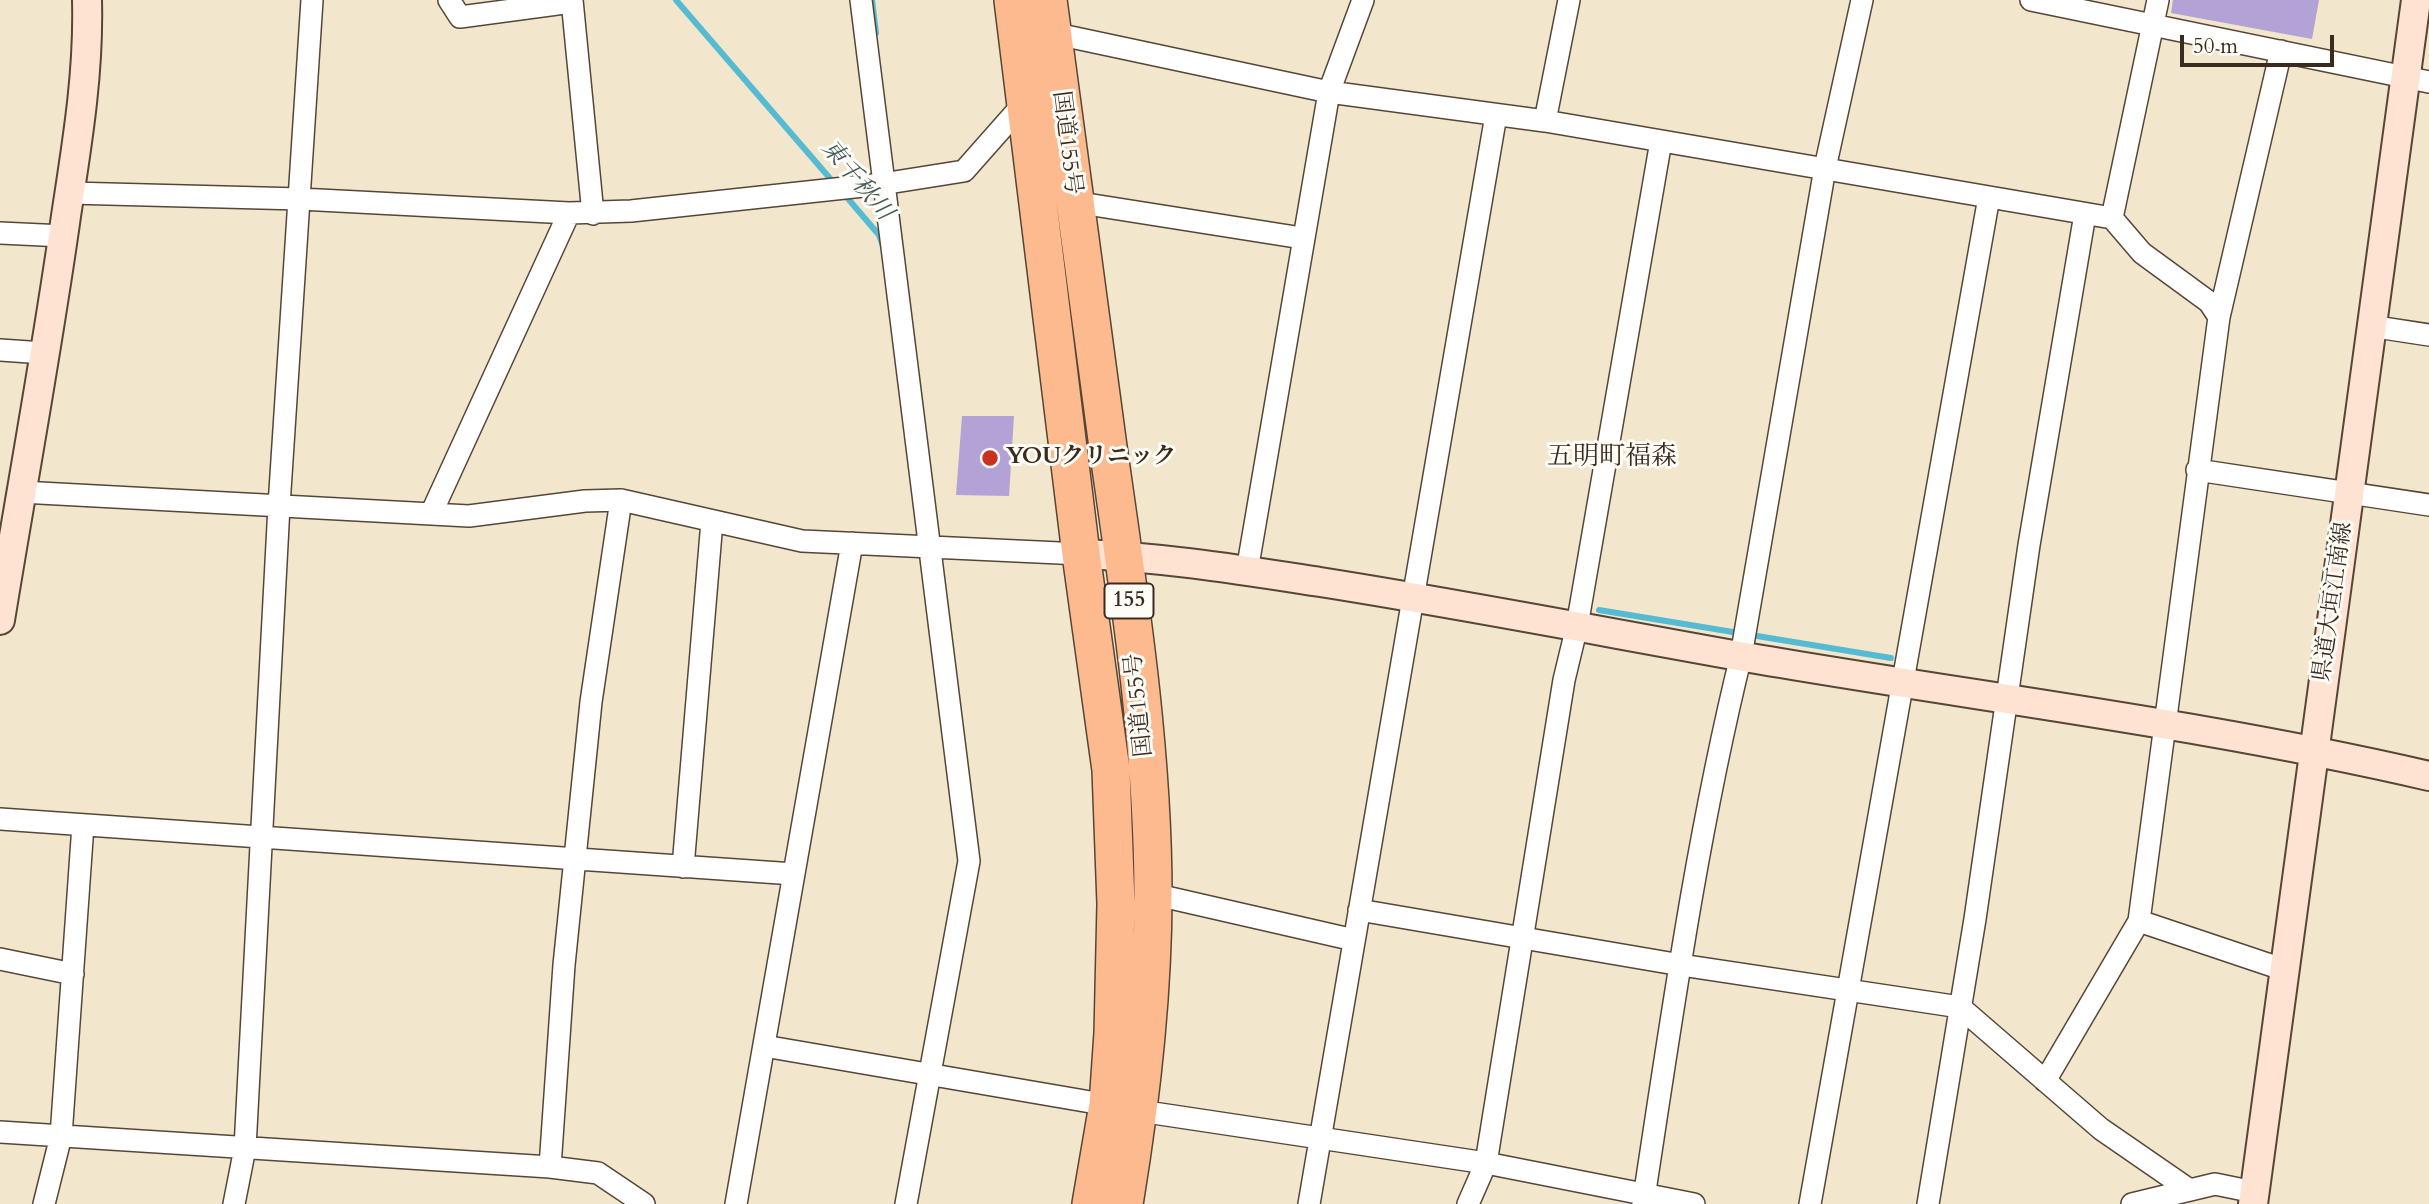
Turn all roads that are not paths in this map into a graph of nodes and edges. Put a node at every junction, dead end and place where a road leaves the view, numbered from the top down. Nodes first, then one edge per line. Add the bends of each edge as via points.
1 (87, 0) edge
2 (312, 0) edge
3 (449, 0) edge
4 (861, 0) edge
5 (1013, 0) edge
6 (1363, 0) edge
7 (1569, 0) edge
8 (1861, 0) edge
9 (2031, 0) edge
10 (2158, 0) edge
11 (2416, 0) edge
12 (572, 1) edge
13 (1050, 16) edge
14 (2153, 24) junction
15 (2281, 51) junction
16 (2417, 79) edge
17 (1329, 92) junction
18 (1025, 103) junction
19 (1496, 115) junction
20 (1545, 121) junction
21 (1661, 141) junction
22 (1825, 168) junction
23 (882, 184) junction
24 (70, 193) junction
25 (1989, 197) junction
26 (300, 199) junction
27 (1073, 202) junction
28 (569, 213) junction
29 (593, 214) junction
30 (2085, 214) junction
31 (2112, 218) junction
32 (0, 233) edge
33 (64, 236) junction
34 (1303, 238) junction
35 (2219, 317) junction
36 (2370, 326) junction
37 (2429, 335) edge
38 (0, 350) edge
39 (44, 353) junction
40 (2197, 470) junction
41 (21, 492) junction
42 (2348, 494) junction
43 (621, 500) junction
44 (2429, 505) edge
45 (279, 506) junction
46 (431, 514) junction
47 (712, 521) junction
48 (852, 543) junction
49 (928, 546) junction
50 (1081, 554) junction
51 (1124, 556) junction
52 (1247, 571) junction
53 (2, 592) edge
54 (1415, 597) junction
55 (0, 620) edge
56 (1577, 626) junction
57 (1741, 656) junction
58 (1905, 682) junction
59 (2006, 700) junction
60 (2166, 724) junction
61 (2314, 749) junction
62 (2429, 776) edge
63 (0, 819) edge
64 (83, 825) junction
65 (260, 838) junction
66 (575, 860) junction
67 (683, 867) junction
68 (793, 874) junction
69 (1153, 894) junction
70 (1359, 910) junction
71 (2139, 921) junction
72 (1522, 938) junction
73 (1354, 940) junction
74 (0, 959) edge
75 (1681, 965) junction
76 (2285, 970) junction
77 (73, 974) junction
78 (1847, 992) junction
79 (1960, 1007) junction
80 (764, 1046) junction
81 (930, 1076) junction
82 (2045, 1081) junction
83 (1124, 1108) junction
84 (0, 1132) edge
85 (61, 1136) junction
86 (1321, 1137) junction
87 (245, 1148) junction
88 (1486, 1163) junction
89 (550, 1167) junction
90 (2188, 1189) junction
91 (2253, 1198) edge
92 (1643, 1200) edge
93 (44, 1204) edge
94 (234, 1204) edge
95 (644, 1204) edge
96 (737, 1204) edge
97 (906, 1204) edge
98 (1091, 1204) edge
99 (1124, 1204) edge
100 (1308, 1204) edge
101 (1468, 1204) edge
102 (1694, 1204) edge
103 (1810, 1204) edge
104 (1928, 1204) edge
105 (2132, 1204) edge

1 - 24 street via 88,51
2 - 26 street
3 - 12 street via 460,17
4 - 23 street
5 - 18 highway, 国道155号 / 155
6 - 17 street
7 - 20 street
8 - 22 street
9 - 14 street
10 - 14 street
11 - 16 street, 県道大垣江南線
12 - 29 street
13 - 17 street
13 - 27 highway, 国道155号 / 155
14 - 15 street
14 - 31 street
15 - 16 street
15 - 35 street
16 - 36 street, 県道大垣江南線
17 - 19 street
17 - 34 street
18 - 23 street via 964,171
18 - 50 highway, 国道155号 / 155
19 - 20 street
19 - 54 street
20 - 21 street
21 - 22 street
21 - 56 street
22 - 25 street
22 - 57 street
23 - 29 street
23 - 49 street
24 - 26 street
24 - 33 street
25 - 30 street
25 - 58 street
26 - 28 street
26 - 45 street
27 - 34 street
27 - 51 highway, 国道155号 / 155
28 - 29 street
28 - 46 street
30 - 31 street
30 - 59 street
31 - 35 street via 2142,253 2209,302
32 - 33 street
33 - 39 street
34 - 52 street
35 - 40 street
36 - 37 street
36 - 42 street, 県道大垣江南線
38 - 39 street
39 - 41 street
40 - 42 street
40 - 60 street
41 - 45 street
41 - 53 street
42 - 44 street
42 - 61 street, 県道大垣江南線
43 - 46 street via 468,516
43 - 47 street
43 - 66 street via 591,702
45 - 46 street
45 - 65 street
47 - 48 street via 802,541
47 - 67 street
48 - 49 street
48 - 68 street
49 - 50 street
49 - 81 street via 969,861
50 - 51 street
50 - 83 highway, 国道155号 / 155 via 1111,770 1116,904 1113,1032
51 - 52 street
51 - 69 highway, 国道155号 / 155 via 1147,767
52 - 54 street
53 - 55 street
54 - 56 street
54 - 70 street
56 - 57 street
56 - 72 street
57 - 58 street
57 - 75 street
58 - 59 street
58 - 78 street
59 - 60 street
59 - 79 street
60 - 61 street
60 - 71 street
61 - 62 street
61 - 76 street, 県道大垣江南線
63 - 64 street
64 - 65 street
64 - 77 street
65 - 66 street
65 - 87 street
66 - 67 street
66 - 89 street
67 - 68 street
68 - 80 street
69 - 73 street
69 - 83 highway, 国道155号 / 155 via 1149,1028
70 - 72 street
70 - 73 street
71 - 76 street
71 - 82 street
72 - 75 street
72 - 88 street
73 - 86 street
74 - 77 street
75 - 78 street
75 - 92 street
76 - 91 street, 県道大垣江南線
77 - 85 street
78 - 79 street
78 - 103 street
79 - 82 street
79 - 104 street
80 - 81 street
80 - 96 street
81 - 83 street
81 - 97 street
82 - 90 street via 2101,1129
83 - 86 street
83 - 98 highway, 国道155号 / 155
83 - 99 highway, 国道155号 / 155
84 - 85 street
85 - 87 street
85 - 93 street
86 - 88 street
86 - 100 street
87 - 89 street
87 - 94 street
88 - 92 street
88 - 101 street
89 - 95 street via 598,1173
90 - 91 street via 2215,1184
90 - 105 street
92 - 102 street

